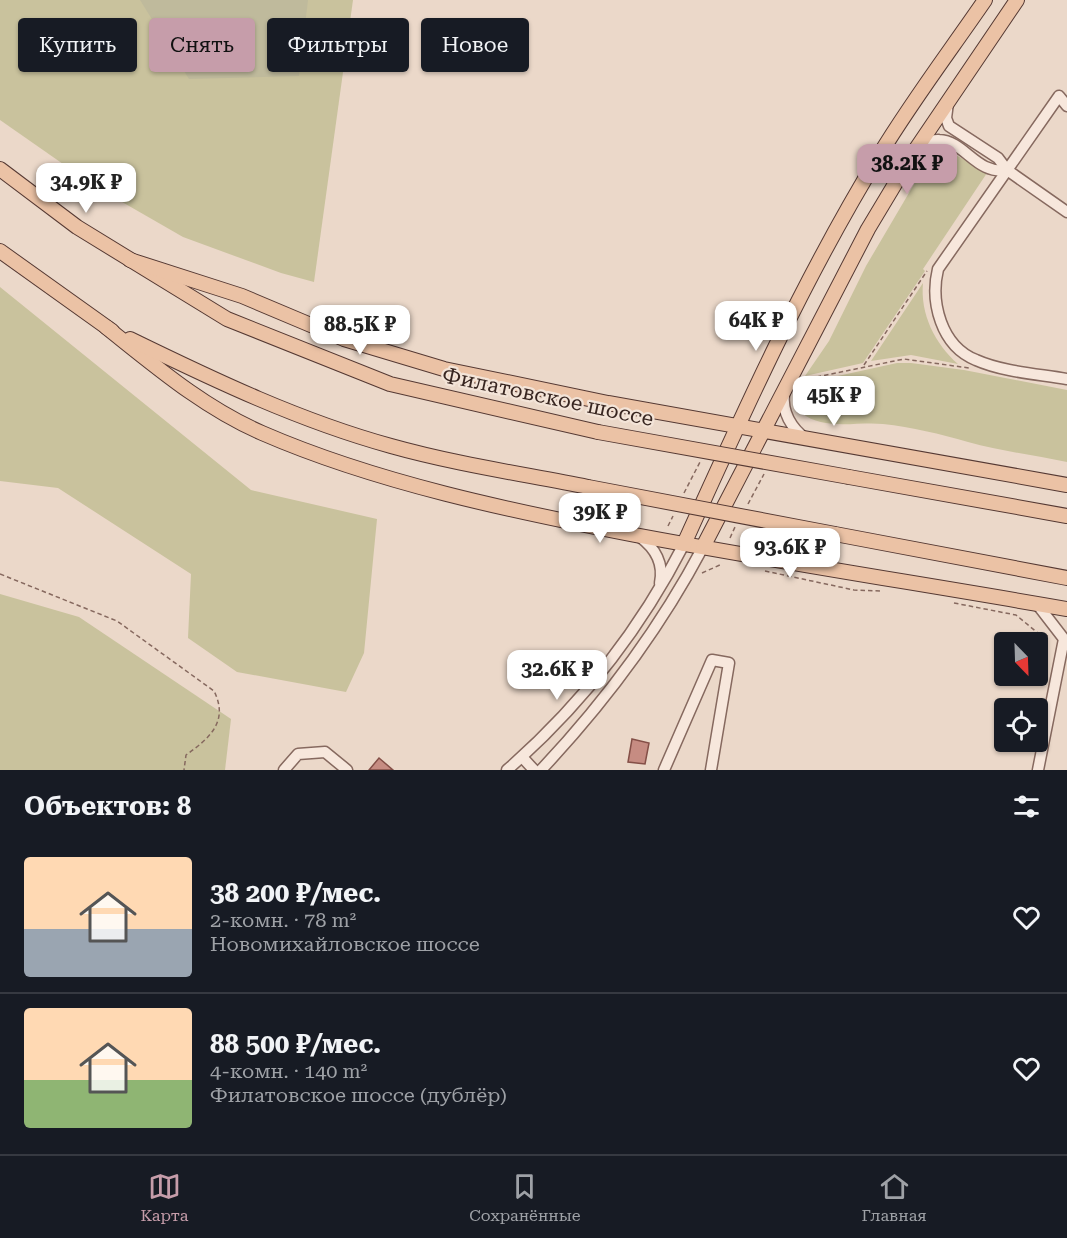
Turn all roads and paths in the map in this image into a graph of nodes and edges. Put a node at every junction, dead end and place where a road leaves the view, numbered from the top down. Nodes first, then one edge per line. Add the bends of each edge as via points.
1 (985, 0) edge
2 (1017, 0) edge
3 (950, 97) junction
4 (1067, 106) edge
5 (916, 149) junction
6 (0, 169) edge
7 (1007, 170) junction
8 (1067, 212) edge
9 (0, 251) edge
10 (130, 260) junction
11 (930, 266) dead end
12 (106, 327) junction
13 (863, 366) junction
14 (970, 369) dead end
15 (1067, 379) edge
16 (801, 380) dead end
17 (786, 383) junction
18 (737, 426) junction
19 (762, 431) junction
20 (807, 439) junction
21 (699, 463) dead end
22 (765, 471) dead end
23 (1067, 485) edge
24 (684, 494) dead end
25 (745, 509) dead end
26 (673, 515) dead end
27 (1067, 516) edge
28 (740, 519) dead end
29 (668, 526) dead end
30 (637, 535) junction
31 (730, 538) dead end
32 (684, 544) junction
33 (703, 547) junction
34 (727, 563) dead end
35 (762, 570) dead end
36 (702, 573) dead end
37 (0, 574) edge
38 (1067, 578) edge
39 (659, 588) junction
40 (884, 591) dead end
41 (949, 602) dead end
42 (1037, 604) junction
43 (1067, 609) edge
44 (1065, 638) edge
45 (522, 757) junction
46 (184, 770) edge
47 (284, 770) edge
48 (347, 770) edge
49 (507, 770) edge
50 (534, 770) edge
51 (541, 770) edge
52 (664, 770) edge
53 (711, 770) edge
54 (1038, 770) edge

1 - 18 main road via 881,152 846,212
2 - 3 main road
3 - 5 main road
3 - 7 street via 946,118 949,126 998,158
4 - 7 street via 1059,96
5 - 7 street via 938,140 990,171
5 - 17 main road via 868,229
6 - 10 main road, Филатовское шоссе via 60,216
7 - 8 street
7 - 15 street via 938,269 934,284 940,321 956,347 976,360
9 - 12 main road
10 - 18 main road via 242,296 344,339 444,369
10 - 27 main road, Филатовское шоссе, bridge via 227,319 390,384 598,432
11 - 13 path
12 - 30 main road via 184,389 260,432 336,462 531,515
12 - 38 main road, bridge via 219,382 392,447
13 - 14 path via 904,359
13 - 16 path
17 - 19 main road
17 - 20 street via 784,407 797,432
18 - 19 main road
18 - 32 main road
19 - 20 main road
19 - 33 main road
20 - 23 main road
21 - 24 path
22 - 25 path
26 - 29 path
28 - 31 path
30 - 32 main road
30 - 39 street via 657,555 662,577
32 - 33 main road
32 - 39 street
33 - 42 main road
33 - 51 street via 660,623 631,664 590,717
34 - 36 path
35 - 40 path via 854,590
37 - 46 path via 117,621 214,691 220,704 215,729 186,755
39 - 45 street via 610,661
41 - 44 path via 1016,615 1039,634
42 - 43 main road
42 - 44 street
44 - 54 street
45 - 49 street
45 - 50 street
47 - 48 street via 298,754 325,752
52 - 53 street via 712,660 729,663

